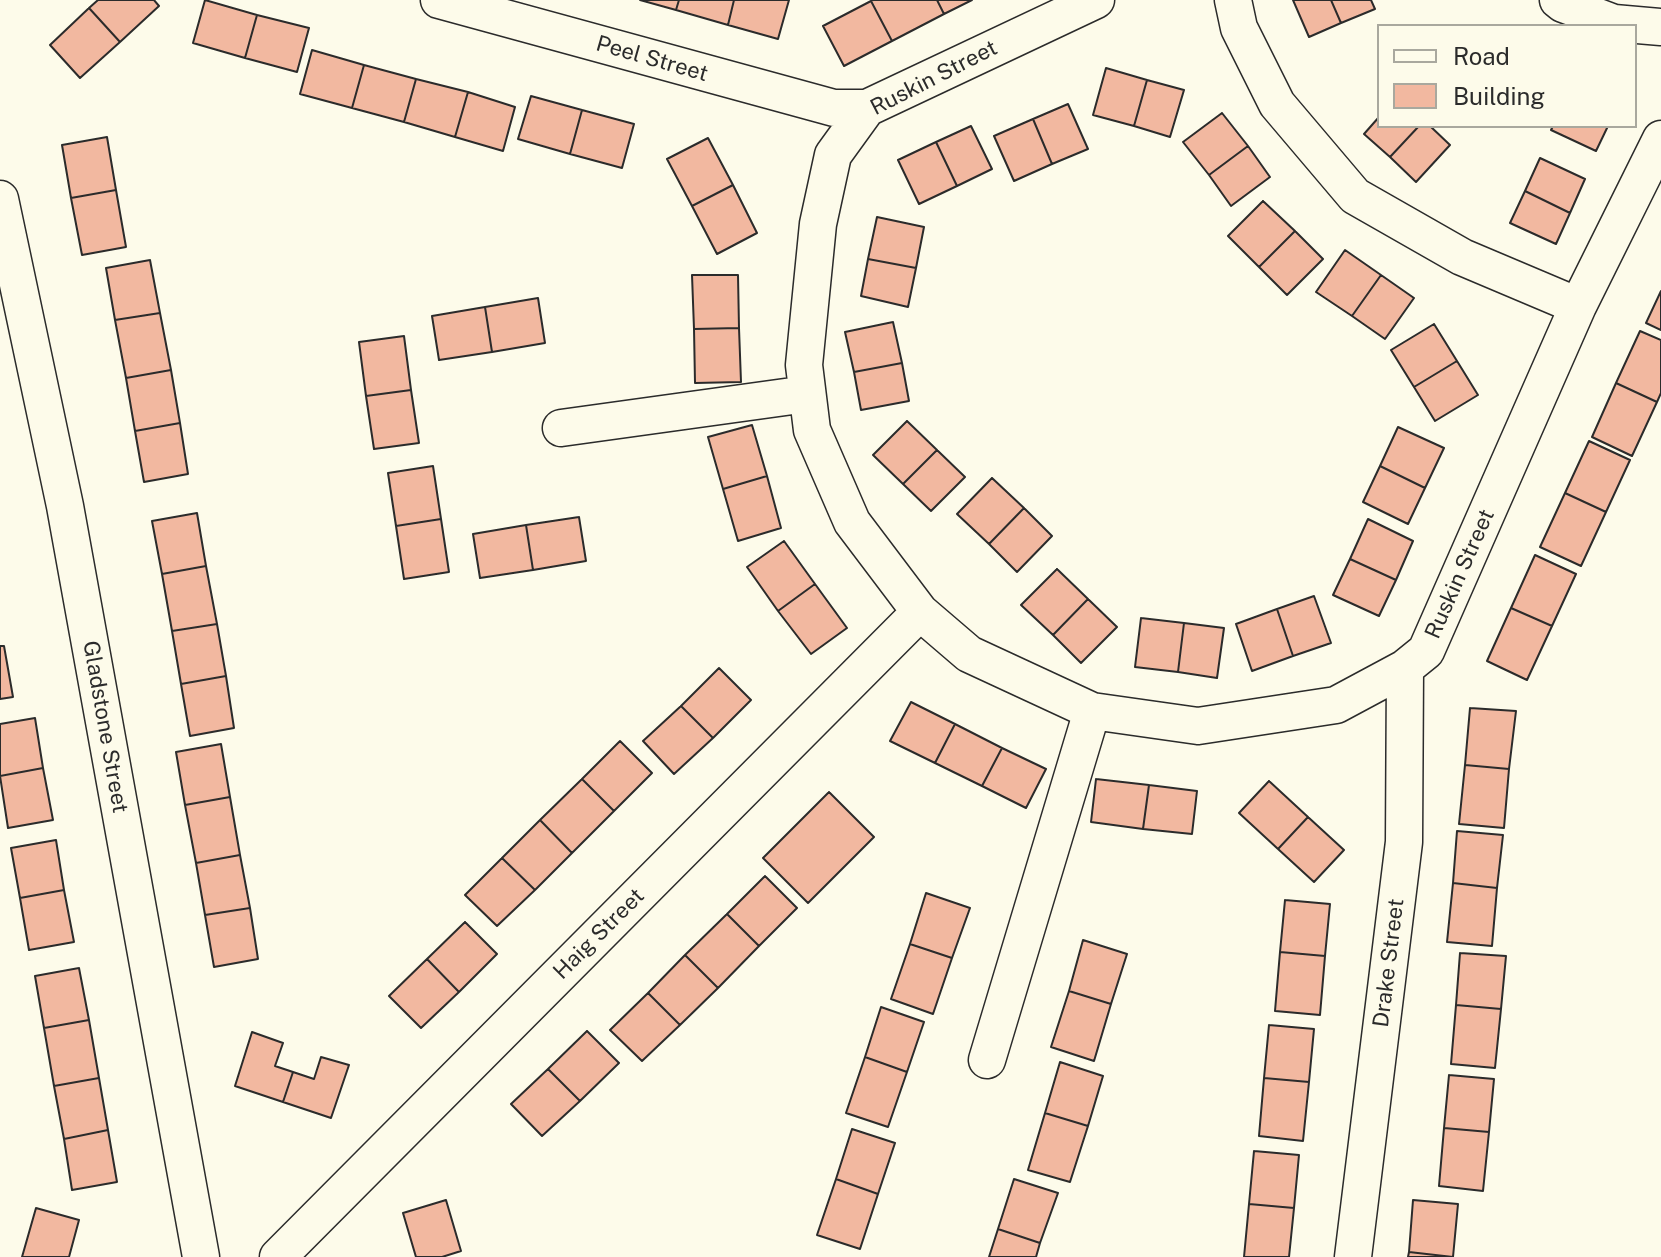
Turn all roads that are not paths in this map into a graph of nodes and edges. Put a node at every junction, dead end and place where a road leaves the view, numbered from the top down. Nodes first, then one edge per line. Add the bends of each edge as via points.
1 (439, 0) edge
2 (1096, 0) edge
3 (1233, 0) edge
4 (1558, 0) edge
5 (1626, 24) edge
6 (1637, 25) edge
7 (1661, 27) edge
8 (867, 108) junction
9 (1661, 139) edge
10 (0, 199) edge
11 (1578, 306) junction
12 (807, 394) junction
13 (561, 428) dead end
14 (920, 612) junction
15 (1405, 668) junction
16 (1092, 711) junction
17 (987, 1060) dead end
18 (201, 1257) edge
19 (278, 1257) edge
20 (1353, 1257) edge

1 - 8 street, Peel Street via 834,108
2 - 8 street, Ruskin Street
3 - 11 street via 1239,28 1277,104 1355,196 1462,257
4 - 5 street
6 - 7 street
8 - 12 street, Ruskin Street via 833,155 818,224 804,365
9 - 11 street, Ruskin Street
10 - 18 street, Gladstone Street via 65,506
11 - 15 street, Ruskin Street via 1438,626 1426,651
12 - 13 street
12 - 14 street, Ruskin Street via 812,430 852,522
14 - 16 street, Ruskin Street via 969,654
14 - 19 street, Haig Street
15 - 16 street, Ruskin Street via 1336,705 1198,726
15 - 20 street, Drake Street via 1404,842
16 - 17 street

